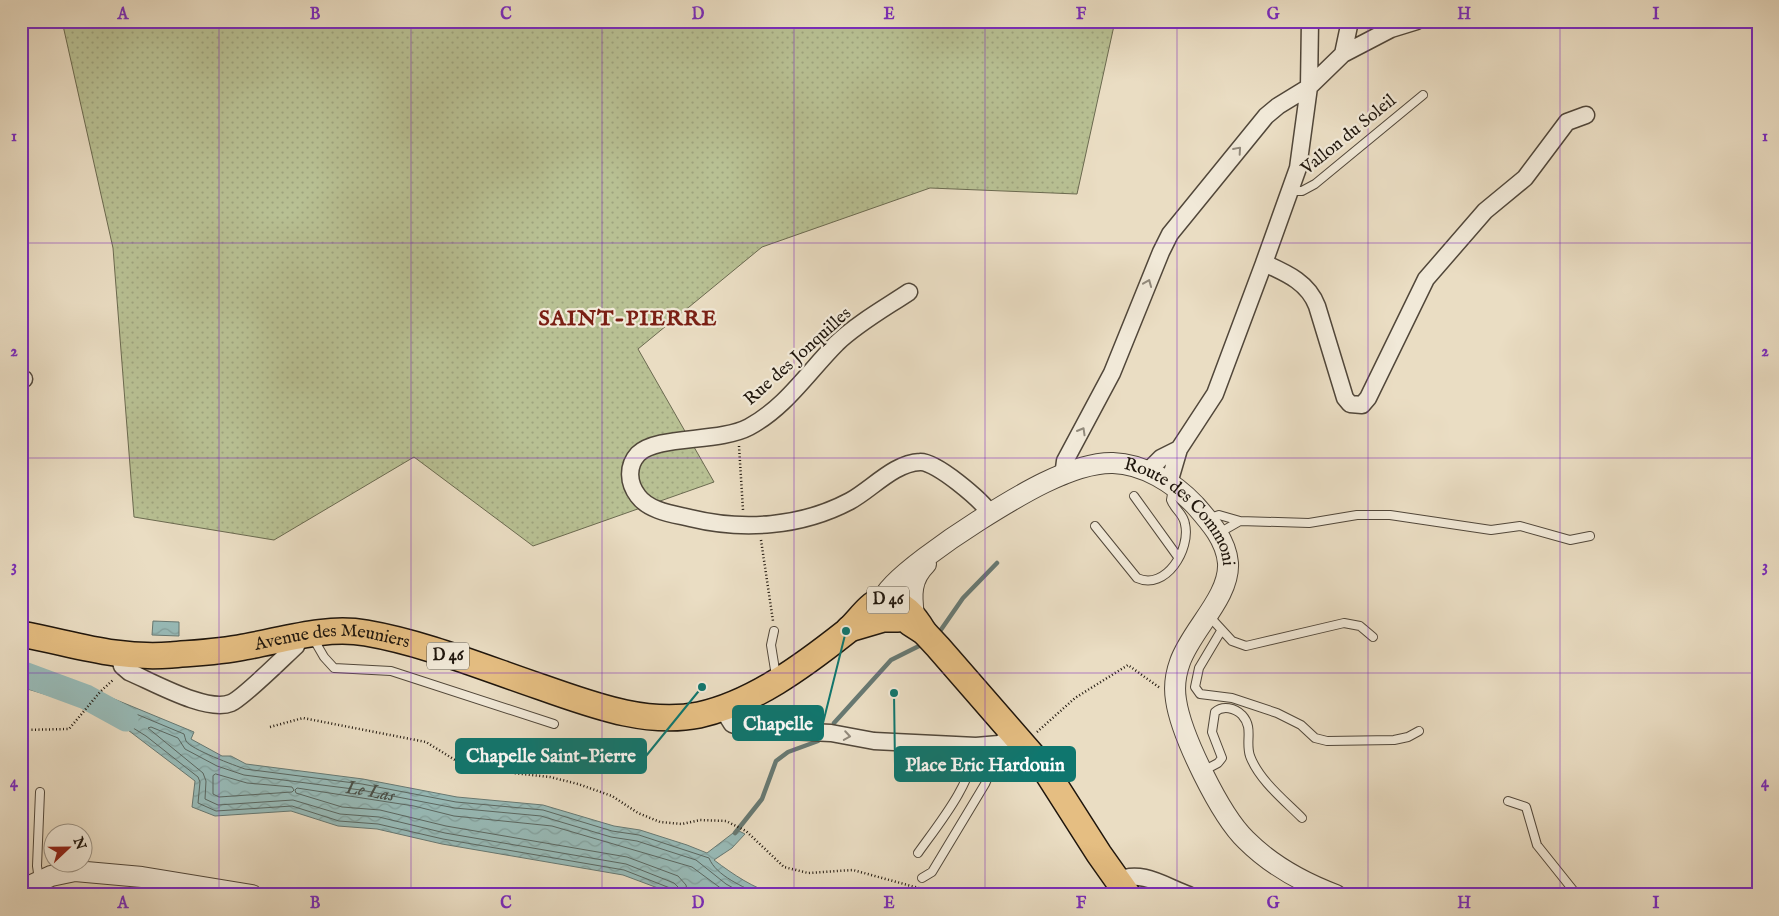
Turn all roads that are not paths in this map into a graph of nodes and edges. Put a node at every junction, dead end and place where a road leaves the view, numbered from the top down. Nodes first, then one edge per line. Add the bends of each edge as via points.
1 (1310, 21) edge
2 (1350, 21) edge
3 (1417, 21) edge
4 (1343, 54) junction
5 (1309, 87) junction
6 (1423, 95) dead end
7 (1586, 115) dead end
8 (1291, 191) junction
9 (1264, 263) junction
10 (909, 292) dead end
11 (1179, 450) junction
12 (1148, 471) junction
13 (1063, 476) junction
14 (1172, 485) junction
15 (1134, 496) dead end
16 (990, 513) junction
17 (1240, 521) junction
18 (1095, 526) dead end
19 (1212, 527) junction
20 (1590, 536) dead end
21 (946, 545) junction
22 (1178, 557) junction
23 (916, 574) junction
24 (1207, 614) junction
25 (905, 617) junction
26 (1221, 631) junction
27 (774, 632) dead end
28 (21, 634) edge
29 (306, 634) junction
30 (1373, 637) dead end
31 (119, 655) junction
32 (777, 681) junction
33 (722, 708) junction
34 (554, 724) dead end
35 (1419, 731) dead end
36 (1021, 740) junction
37 (976, 746) junction
38 (994, 746) junction
39 (1203, 771) junction
40 (40, 792) dead end
41 (1508, 800) dead end
42 (1302, 818) dead end
43 (918, 853) dead end
44 (922, 878) dead end
45 (39, 881) junction
46 (1123, 888) edge
47 (21, 890) edge
48 (252, 895) edge
49 (1189, 895) edge
50 (1336, 895) edge
51 (1577, 895) edge

1 - 5 street
2 - 4 street
3 - 4 street via 1391,29
4 - 5 street
5 - 8 street via 1298,168
13 -> 5 street via 1065,461 1108,381 1170,234 1266,116
6 - 8 lane, Vallon du Soleil via 1315,184 1302,191
7 - 9 street via 1567,122 1525,178 1486,211 1426,278 1367,401 1362,405 1350,404 1343,393 1310,292 1296,279
8 - 9 street
9 - 11 street via 1215,394
10 - 16 street, Rue des Jonquilles via 838,342 792,394 758,422 718,438 650,447 633,460 629,474 631,481 644,502 664,512 718,525 776,524 841,505 897,470 913,463 927,462
11 - 12 street via 1161,458
11 - 14 street
12 - 13 street, Route des Commoni via 1114,463 1087,467
12 - 14 street, Route des Commoni
13 - 16 street, Route des Commoni
14 - 19 street, Route des Commoni
14 - 22 lane via 1171,500 1186,526
15 - 22 lane
16 - 21 street, Route des Commoni
17 - 19 lane
17 - 19 lane via 1219,515
17 - 20 lane via 1309,523 1390,515 1491,530 1520,526 1570,540
18 - 22 lane via 1127,567 1137,578 1145,581 1166,575
19 - 24 street, Route des Commoni via 1226,550 1228,569 1223,588
21 - 23 street, Route des Commoni
21 - 25 street, Route des Commoni via 917,564 886,591
23 - 25 street, Route des Commoni
23 - 25 street
24 - 26 lane
24 - 39 street, Route des Commoni via 1180,662 1175,694 1181,719
25 - 32 main road, Avenue des Meuniers / D 46 via 873,604 855,627
25 - 36 main road
26 - 30 lane via 1232,641 1246,646 1344,623 1360,626
26 - 35 lane via 1196,676 1195,687 1200,694 1232,698 1277,713 1315,738 1327,742 1394,740
27 - 32 lane via 771,645
28 - 31 main road, Avenue des Meuniers / D 46
29 - 31 main road, Avenue des Meuniers / D 46 via 229,650 162,656
29 - 31 street via 240,697 222,705 206,704 129,672 122,666
29 - 33 main road, Avenue des Meuniers / D 46 via 353,631 385,637 580,700 638,715 687,717
29 - 34 lane via 334,668 392,670
32 - 33 main road, Avenue des Meuniers / D 46
33 -> 37 street via 732,724 741,729 831,733 882,742
36 - 38 street
36 - 46 main road via 1056,785
37 - 38 street
37 - 43 lane via 966,777
38 - 44 lane via 992,768 985,784 932,872
39 - 42 lane via 1222,758 1212,732 1215,712 1226,708 1237,711 1249,725 1250,753 1256,765 1272,788
39 - 50 street, Route des Commoni via 1225,814 1253,846 1292,874
40 - 45 lane
41 - 51 lane via 1526,807 1537,845
45 - 47 street
45 - 48 street via 75,871 142,877
46 - 49 street via 1127,877 1138,876

